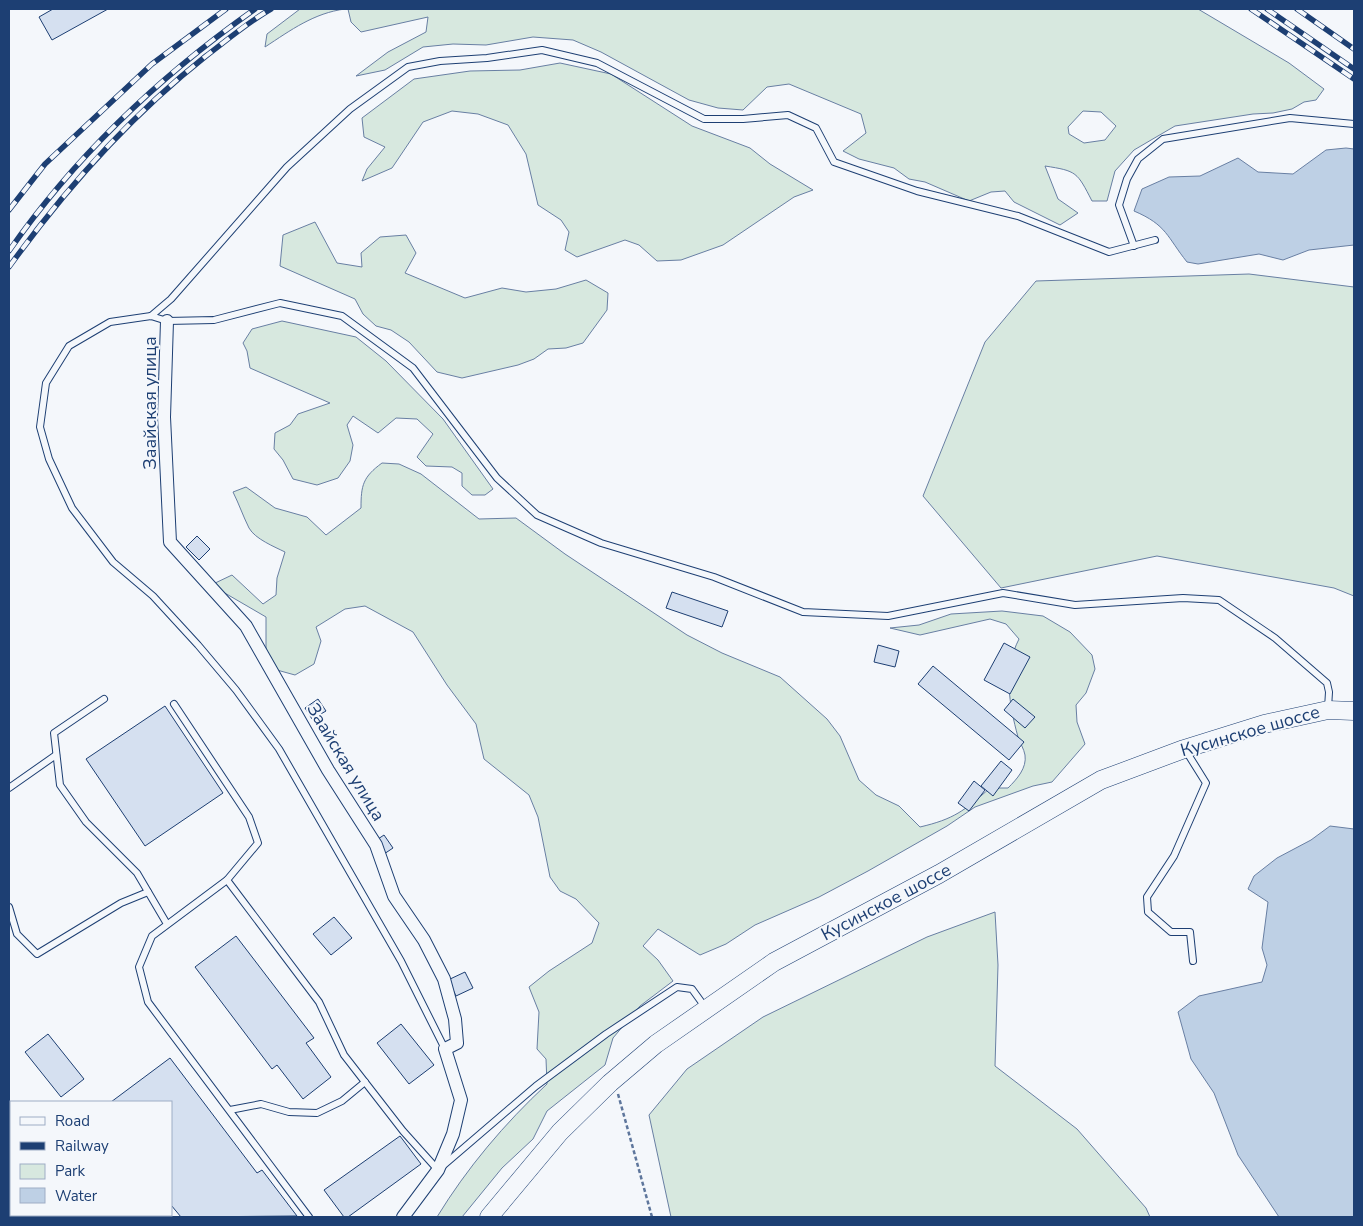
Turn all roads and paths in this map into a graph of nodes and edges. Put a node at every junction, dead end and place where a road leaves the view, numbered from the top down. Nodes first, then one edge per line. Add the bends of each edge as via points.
1 (1354, 124) edge
2 (1155, 240) dead end
3 (1134, 246) junction
4 (151, 316) junction
5 (168, 321) junction
6 (104, 699) dead end
7 (174, 704) dead end
8 (1328, 710) junction
9 (1354, 711) edge
10 (1184, 749) junction
11 (56, 755) junction
12 (9, 788) edge
13 (227, 880) junction
14 (148, 892) junction
15 (9, 907) edge
16 (167, 924) junction
17 (1193, 961) dead end
18 (706, 1008) junction
19 (445, 1049) junction
20 (365, 1082) junction
21 (610, 1083) junction
22 (230, 1110) junction
23 (438, 1170) junction
24 (309, 1217) edge
25 (403, 1217) edge
26 (489, 1217) edge
27 (652, 1217) edge

1 - 3 lane via 1290,118 1163,139 1138,159 1119,205
2 - 3 lane
3 - 4 lane via 1109,252 1018,216 917,191 834,162 816,128 788,114 704,119 597,63 542,50 408,67 350,109 287,167 170,299
4 - 5 lane
4 - 19 lane via 110,322 69,346 46,383 40,426 49,459 72,508 113,562 153,596 198,645 279,749 401,961
5 - 8 lane via 214,320 280,303 342,316 413,368 497,478 537,515 601,543 714,577 803,612 888,616 1004,593 1075,605 1183,598 1219,600 1275,638 1327,683
5 - 19 street, Заайская улица via 164,417 170,542 246,626 328,770 376,845 394,896 424,940 444,979 455,1018 457,1043
6 - 11 lane via 54,734
7 - 13 lane via 249,817 258,842
8 - 9 main road, Кусинское шоссе
8 - 10 main road, Кусинское шоссе via 1264,724
10 - 17 lane via 1206,783 1174,856 1147,897 1148,912 1171,932 1190,932
10 - 18 main road, Кусинское шоссе via 1101,780 940,874 774,962
11 - 12 lane
11 - 14 lane via 60,786 86,822 138,873
13 - 16 lane
13 - 20 lane via 319,1002 344,1055
14 - 15 lane via 121,903 37,954 17,934
14 - 16 lane
16 - 22 lane via 152,936 138,967 148,1002
18 - 21 main road, Кусинское шоссе
18 - 23 lane via 692,989 677,987 536,1086
19 - 23 street via 461,1100 453,1134
20 - 22 lane via 342,1101 317,1113 289,1112 261,1104
20 - 23 lane
21 - 26 main road, Кусинское шоссе via 560,1132
21 - 27 path via 621,1097
22 - 24 lane
23 - 25 street

